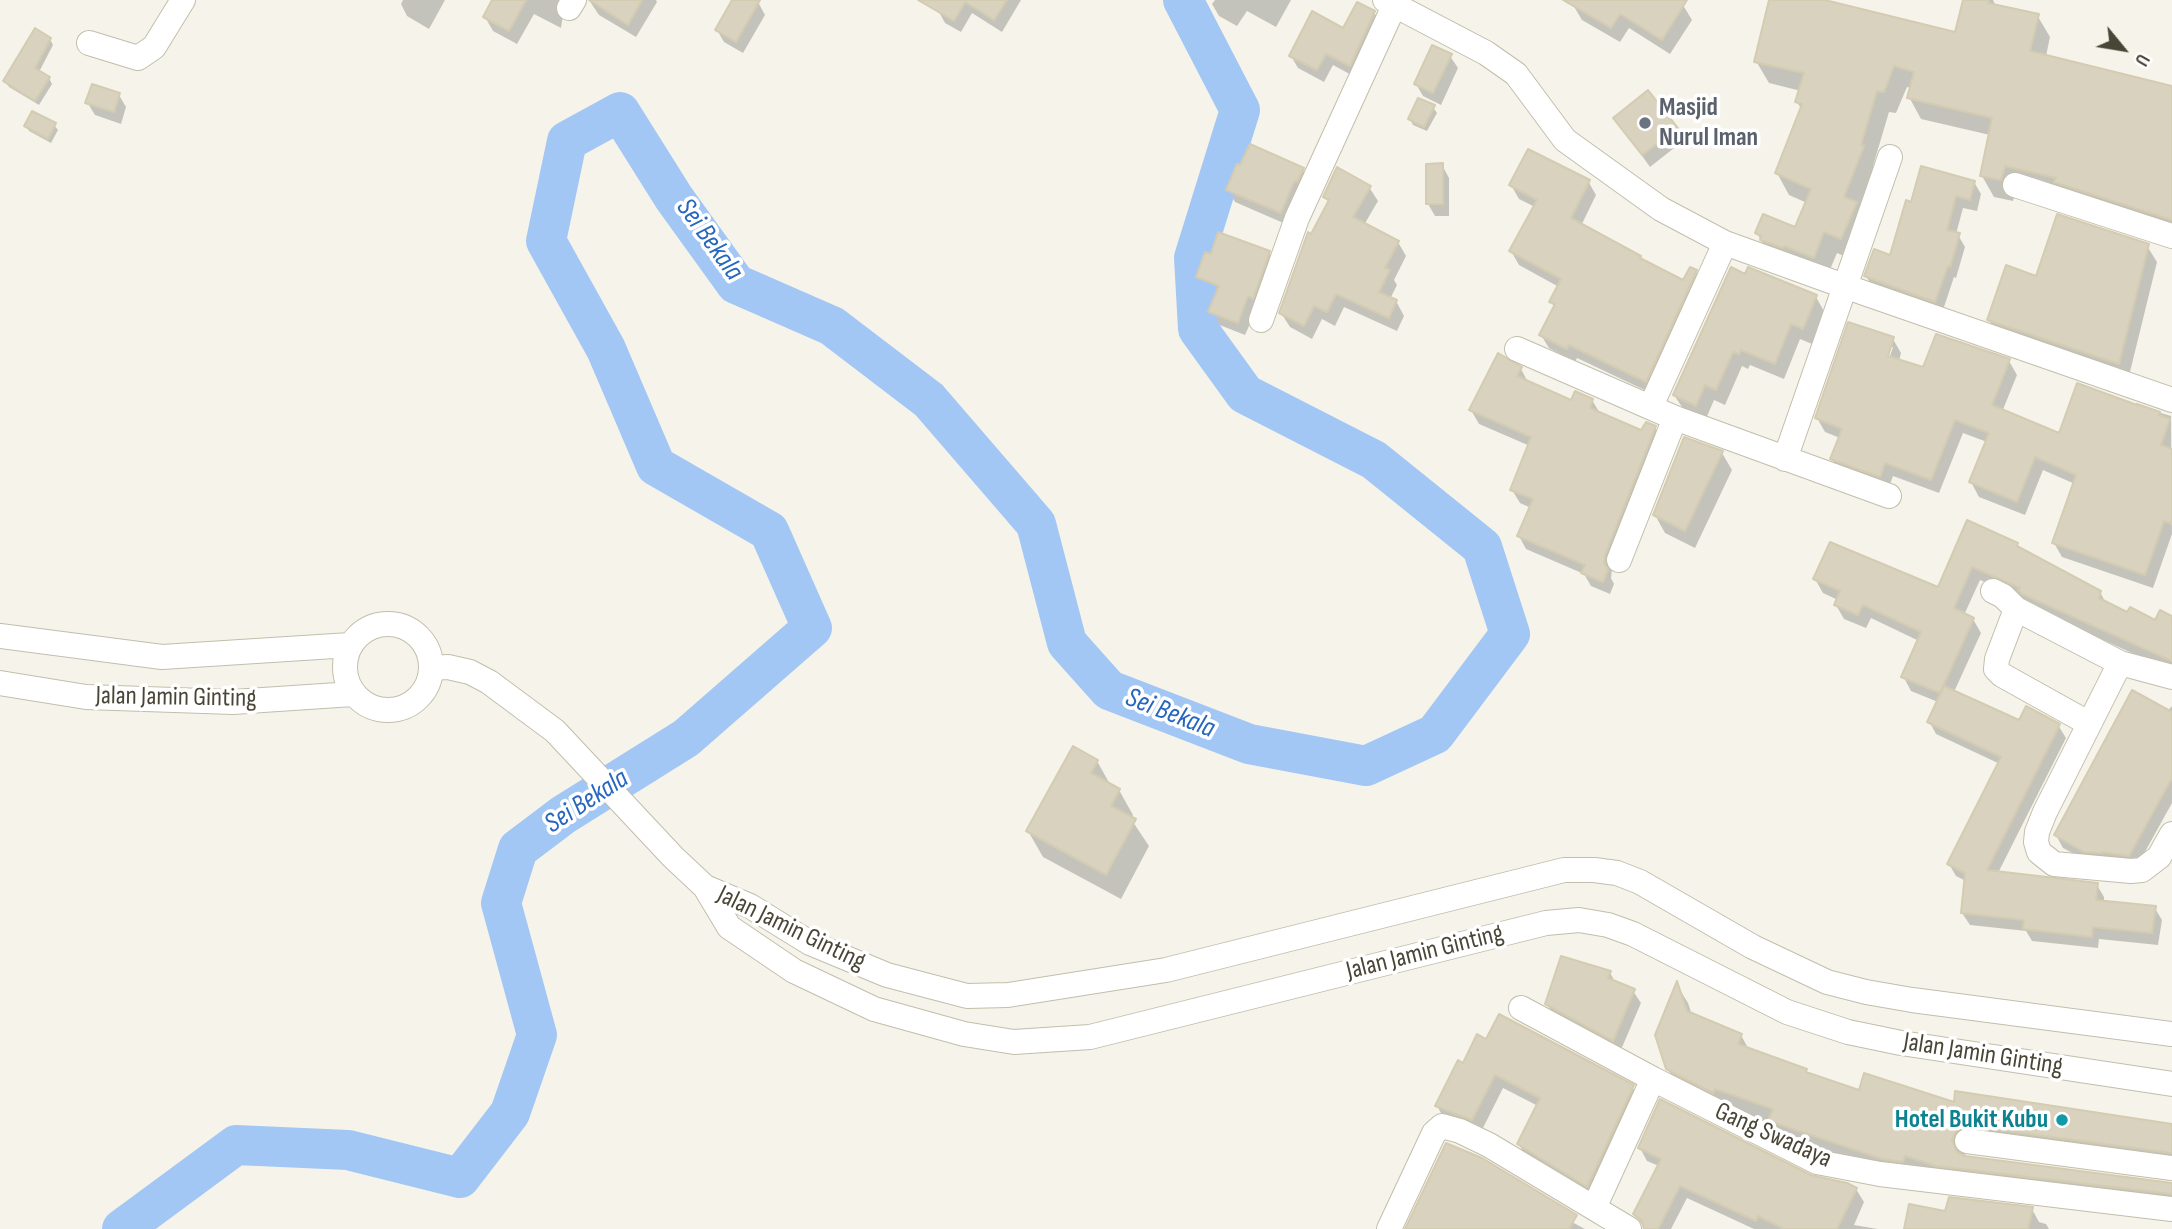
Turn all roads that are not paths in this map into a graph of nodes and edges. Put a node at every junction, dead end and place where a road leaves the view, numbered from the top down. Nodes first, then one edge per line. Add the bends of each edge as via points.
1 (183, 0) edge
2 (1389, 3) edge
3 (1425, 8) edge
4 (89, 43) dead end
5 (1889, 157) dead end
6 (2015, 185) dead end
7 (2172, 236) edge
8 (1725, 243) junction
9 (1844, 286) junction
10 (1261, 320) dead end
11 (1517, 349) dead end
12 (2172, 400) edge
13 (1651, 406) junction
14 (1675, 418) junction
15 (1786, 459) junction
16 (1889, 496) dead end
17 (1619, 560) dead end
18 (1993, 591) dead end
19 (2016, 609) junction
20 (0, 636) edge
21 (350, 645) junction
22 (2120, 663) junction
23 (431, 668) junction
24 (2172, 677) edge
25 (0, 683) edge
26 (353, 694) junction
27 (2088, 723) junction
28 (2172, 834) edge
29 (705, 887) junction
30 (1521, 1008) dead end
31 (2172, 1034) edge
32 (1653, 1079) junction
33 (2172, 1084) edge
34 (1967, 1141) dead end
35 (2172, 1168) edge
36 (1594, 1208) junction
37 (2172, 1209) edge
38 (1389, 1229) edge
39 (1629, 1229) edge

1 - 4 street via 154,47 138,58
2 - 3 street
2 - 10 street via 1297,218
3 - 8 street via 1516,74 1564,140 1661,209
5 - 9 street
6 - 7 street
8 - 9 street
8 - 13 street
9 - 12 street
9 - 15 street
11 - 13 street
13 - 14 street
14 - 15 street
14 - 17 street
15 - 16 street
18 - 19 street
19 - 22 street
19 - 27 street via 1997,659 1998,671
20 - 21 street, Jalan Jamin Ginting via 162,657
21 - 23 street via 370,627 396,624 419,636 431,656
21 - 26 street via 346,679
22 - 24 street
22 - 27 street
23 - 26 street via 423,692 412,704 396,710 365,705
23 - 29 street, Jalan Jamin Ginting via 470,672 555,731
25 - 26 street, Jalan Jamin Ginting via 86,697 233,702
27 - 28 street via 2037,832 2039,852 2054,864 2131,872 2159,857
29 - 31 street, Jalan Jamin Ginting via 750,906 810,943 887,975 967,996 1008,995 1166,970 1564,870 1594,870 1640,882 1753,947 1827,982 1912,1000
29 - 33 street, Jalan Jamin Ginting via 729,926 794,971 874,1009 964,1034 1014,1042 1090,1037 1546,923 1579,920 1633,934 1787,1012 1848,1031
30 - 32 street, Gang Swadaya
32 - 36 street
32 - 37 street, Gang Swadaya via 1817,1162 1880,1174
34 - 35 street
36 - 38 street via 1489,1144 1442,1126 1434,1133
36 - 39 street

